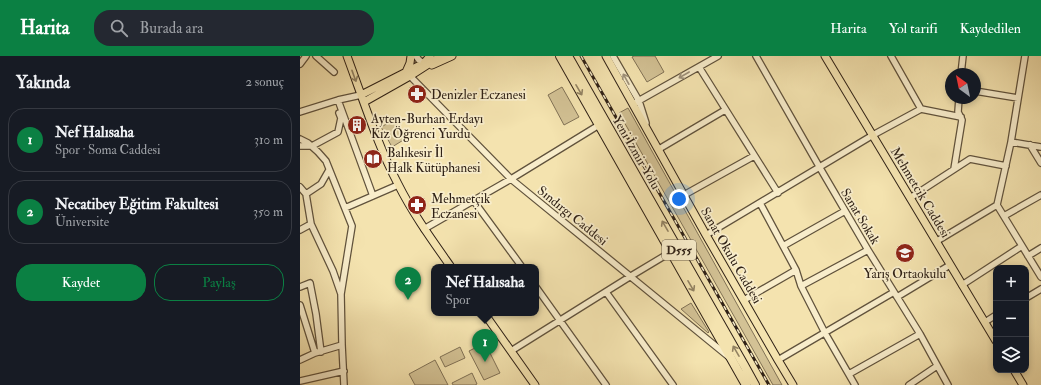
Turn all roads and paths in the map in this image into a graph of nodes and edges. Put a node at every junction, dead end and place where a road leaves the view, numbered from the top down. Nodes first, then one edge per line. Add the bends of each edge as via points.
1 (306, 56) edge
2 (316, 56) edge
3 (347, 56) edge
4 (411, 56) edge
5 (416, 56) edge
6 (430, 56) edge
7 (439, 56) edge
8 (452, 56) edge
9 (560, 56) edge
10 (568, 56) edge
11 (606, 56) edge
12 (613, 56) edge
13 (718, 56) edge
14 (756, 56) edge
15 (825, 56) edge
16 (892, 56) edge
17 (963, 56) edge
18 (1025, 56) edge
19 (300, 64) edge
20 (422, 66) junction
21 (699, 67) junction
22 (962, 68) edge
23 (334, 72) dead end
24 (408, 74) junction
25 (981, 92) edge
26 (1018, 98) junction
27 (362, 99) junction
28 (338, 100) junction
29 (636, 103) junction
30 (959, 104) edge
31 (921, 109) junction
32 (725, 110) junction
33 (300, 112) edge
34 (961, 117) junction
35 (602, 123) junction
36 (873, 135) junction
37 (300, 139) edge
38 (1011, 142) junction
39 (1030, 145) junction
40 (300, 146) edge
41 (312, 146) junction
42 (1041, 147) edge
43 (659, 149) junction
44 (754, 156) junction
45 (1041, 163) edge
46 (1006, 166) junction
47 (820, 168) junction
48 (954, 169) junction
49 (329, 170) junction
50 (511, 179) junction
51 (398, 185) junction
52 (300, 187) edge
53 (778, 193) junction
54 (306, 194) junction
55 (684, 195) junction
56 (1041, 195) edge
57 (373, 196) junction
58 (910, 198) junction
59 (474, 200) junction
60 (760, 203) junction
61 (997, 206) junction
62 (345, 208) junction
63 (845, 211) junction
64 (1004, 216) junction
65 (311, 224) junction
66 (424, 229) junction
67 (300, 230) edge
68 (706, 235) junction
69 (937, 241) junction
70 (783, 246) junction
71 (1022, 246) junction
72 (1041, 248) edge
73 (868, 250) junction
74 (672, 252) junction
75 (1028, 256) junction
76 (449, 264) edge
77 (520, 264) edge
78 (950, 264) junction
79 (796, 270) junction
80 (631, 276) junction
81 (1041, 277) edge
82 (962, 285) junction
83 (800, 286) junction
84 (300, 287) edge
85 (1041, 289) edge
86 (539, 291) edge
87 (606, 292) junction
88 (341, 294) junction
89 (895, 295) junction
90 (1029, 296) edge
91 (744, 300) junction
92 (300, 305) edge
93 (486, 316) edge
94 (993, 318) edge
95 (560, 320) junction
96 (985, 322) junction
97 (825, 333) junction
98 (920, 334) junction
99 (994, 337) edge
100 (342, 345) junction
101 (511, 351) junction
102 (318, 353) junction
103 (300, 360) edge
104 (778, 360) junction
105 (733, 361) junction
106 (937, 366) junction
107 (344, 371) junction
108 (1016, 373) edge
109 (849, 374) junction
110 (300, 380) edge
111 (344, 385) edge
112 (535, 385) edge
113 (606, 385) edge
114 (672, 385) edge
115 (746, 385) edge
116 (755, 385) edge
117 (787, 385) edge
118 (793, 385) edge
119 (855, 385) edge
120 (909, 385) edge
121 (948, 385) edge
122 (1023, 385) edge

1 - 19 street
2 - 23 street
3 -> 27 main road
4 - 24 main road
5 - 20 street
6 - 20 main road
7 - 20 main road
8 - 20 main road via 438,63
9 -> 35 highway, Yeni İzmir Yolu / D555
10 - 35 highway, Yeni İzmir Yolu / D555
11 - 29 main road, Sanat Okulu Caddesi
29 -> 12 street
13 - 21 street
14 - 47 street, Sanat Sokak
15 - 36 main road, Mehmetcik Caddesi
16 - 31 street
17 - 22 street
18 - 26 street
20 - 24 main road
21 -> 29 street
21 - 32 street
24 - 27 main road
24 - 50 street, Sındırgı Caddesi
25 - 26 street
26 - 38 street
27 - 28 street
27 - 51 main road
28 - 33 street
28 - 41 street via 341,118 338,132
28 - 57 street
29 - 43 main road, Sanat Okulu Caddesi
30 - 34 street via 958,112
31 - 34 street
31 - 36 street
32 - 43 street
32 - 44 street
34 - 48 street
35 - 50 street
35 - 74 highway, Yeni İzmir Yolu / D555
116 -> 35 highway, Yeni İzmir Yolu / D555
36 - 47 street
36 - 58 main road, Mehmetcik Caddesi
37 - 41 street
38 - 39 street
38 - 46 street
39 - 42 street
39 - 45 street
40 - 41 street
41 - 49 street via 326,161
43 - 55 main road, Sanat Okulu Caddesi
44 - 53 street
44 - 55 street
46 - 48 street via 970,159
46 - 61 street
47 - 53 street
47 - 63 street, Sanat Sokak
48 - 58 street
49 - 54 street via 321,184
49 - 62 street
50 - 59 street
50 - 80 street, Sındırgı Caddesi
51 - 57 street
51 - 66 main road
52 - 54 street
53 - 60 street
54 - 65 street
55 - 68 main road, Sanat Okulu Caddesi
56 - 64 street
57 - 62 street
58 - 69 main road, Mehmetcik Caddesi
59 - 66 street
59 - 77 street
60 - 68 street
60 - 70 street
61 - 64 street
61 - 69 street
62 - 88 street via 352,226
63 - 70 street
63 - 73 street, Sanat Sokak
64 - 71 street
65 - 67 street
65 - 88 street
66 - 76 main road
68 - 91 main road, Sanat Okulu Caddesi
69 - 78 main road, Mehmetcik Caddesi
70 - 79 street
71 - 75 street
71 - 82 street
72 - 75 street
73 - 83 street
73 - 89 street, Sanat Sokak
74 - 80 street
74 -> 105 highway, Yeni İzmir Yolu / D555
75 - 81 street
78 - 82 main road, Mehmetcik Caddesi
78 - 89 street
79 - 83 street
79 - 91 street
80 - 87 street
80 - 105 street, Sındırgı Caddesi
82 - 96 main road, Mehmetcik Caddesi
83 - 97 street
84 - 102 street via 310,283 316,314
85 - 90 street
86 - 95 street
87 - 95 street
87 - 114 street
88 - 100 street
89 - 97 street
89 - 98 street, Sanat Sokak
91 - 104 main road, Sanat Okulu Caddesi
92 - 102 street
93 - 101 main road
94 - 96 street
95 - 101 street
95 - 113 street
96 - 99 main road, Mehmetcik Caddesi
97 - 104 street
97 - 109 street
98 - 106 street, Sanat Sokak
98 - 109 street
100 - 102 street
100 - 107 street
101 - 112 main road
102 - 103 street
104 - 117 main road
104 - 118 main road
105 - 115 highway, Yeni İzmir Yolu / D555
106 - 120 street
106 - 121 street, Sanat Sokak
107 - 110 street
107 - 111 street
108 - 122 main road
109 - 119 street

